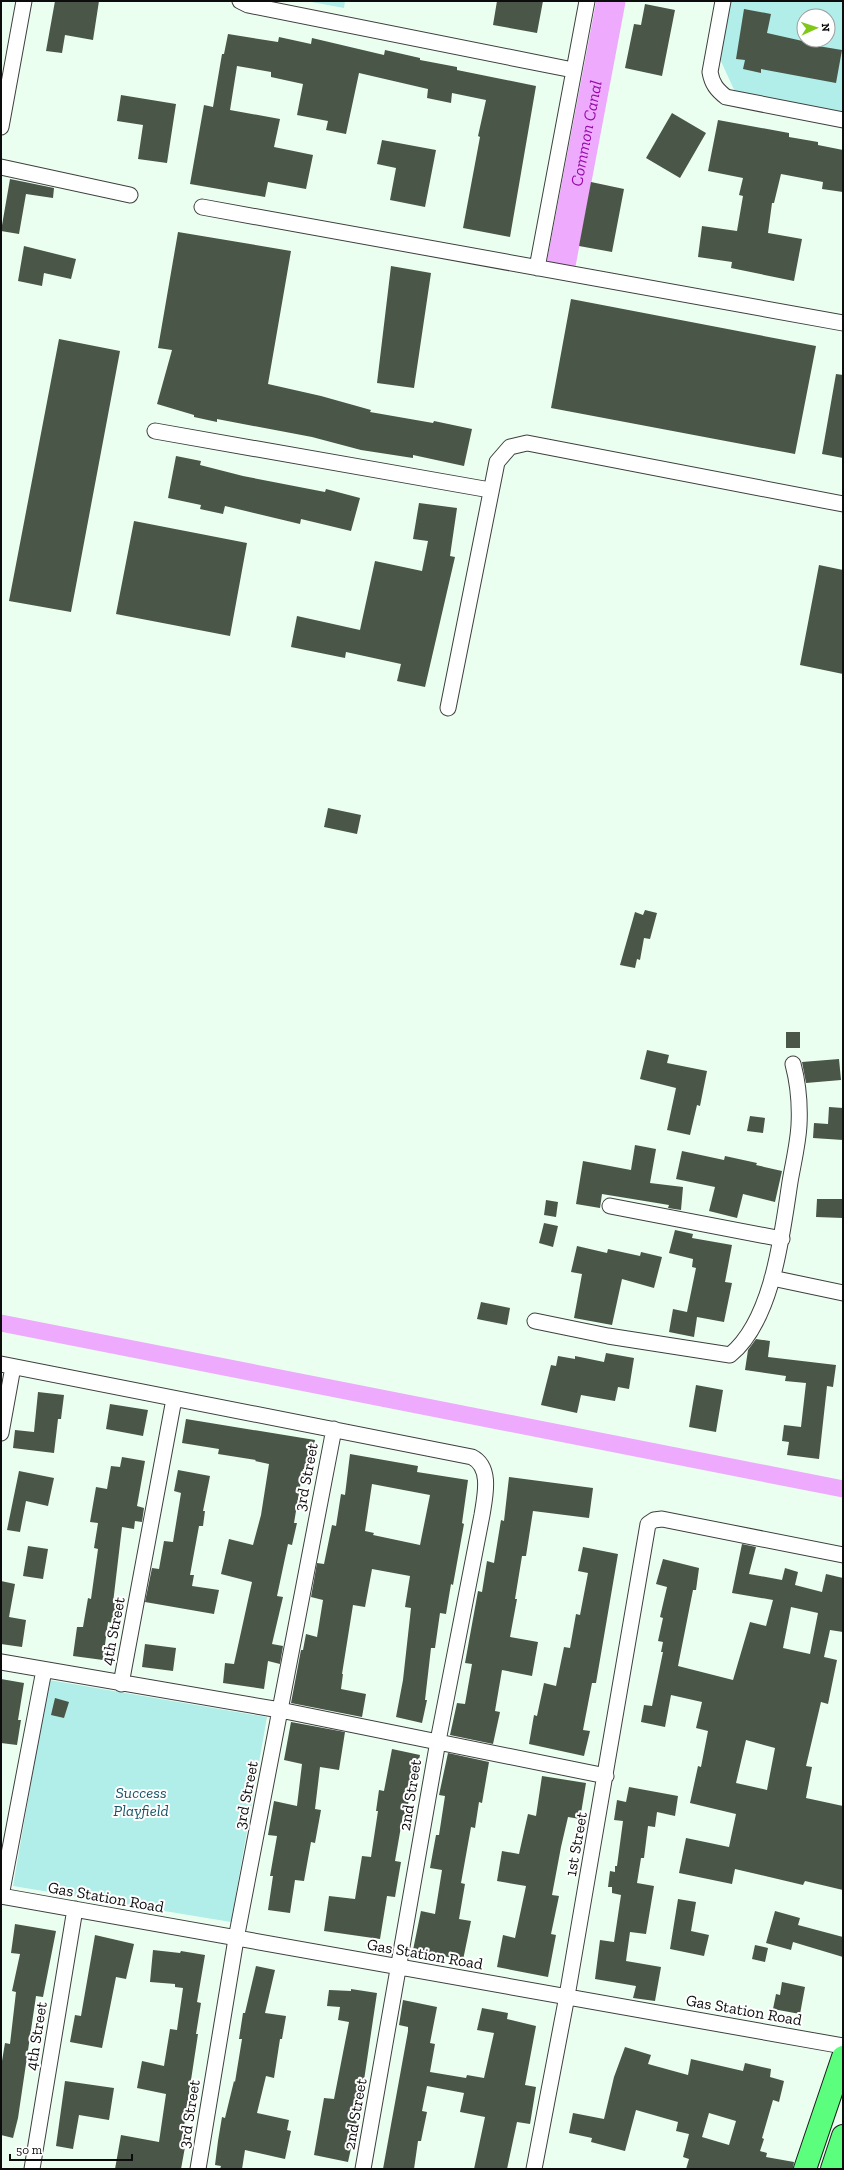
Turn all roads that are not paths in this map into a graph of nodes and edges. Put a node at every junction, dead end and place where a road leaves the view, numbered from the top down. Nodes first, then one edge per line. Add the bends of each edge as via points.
1 (24, 1) edge
2 (240, 1) edge
3 (587, 1) edge
4 (723, 1) edge
5 (573, 70) junction
6 (843, 120) edge
7 (1, 127) edge
8 (1, 167) edge
9 (130, 195) dead end
10 (202, 207) dead end
11 (537, 268) junction
12 (843, 324) edge
13 (155, 431) dead end
14 (490, 490) junction
15 (843, 504) edge
16 (448, 708) dead end
17 (793, 1064) dead end
18 (610, 1206) dead end
19 (782, 1239) junction
20 (772, 1278) junction
21 (843, 1293) edge
22 (535, 1322) dead end
23 (7, 1365) edge
24 (174, 1399) junction
25 (334, 1429) junction
26 (1, 1433) edge
27 (843, 1555) edge
28 (1, 1662) edge
29 (44, 1670) junction
30 (121, 1684) junction
31 (280, 1710) junction
32 (438, 1741) junction
33 (606, 1776) junction
34 (1, 1896) edge
35 (75, 1909) junction
36 (236, 1939) junction
37 (399, 1968) junction
38 (567, 1996) junction
39 (843, 2046) edge
40 (843, 2057) edge
41 (843, 2136) edge
42 (32, 2169) edge
43 (198, 2169) edge
44 (363, 2169) edge
45 (534, 2169) edge
46 (805, 2169) edge
47 (832, 2169) edge

1 - 7 street
2 - 5 street via 248,5
3 - 5 street
4 - 6 street via 710,72 717,90 726,97
5 - 11 street
8 - 9 street
10 - 11 street
11 - 12 street
13 - 14 street
14 - 15 street via 497,462 510,447 527,443
14 - 16 street
17 - 19 street via 799,1125
18 - 19 street
19 - 20 street
20 - 21 street
20 - 22 street via 755,1324 742,1345 730,1355
23 - 24 street
23 - 26 street
24 - 25 street
24 - 30 street, 4th Street
25 - 31 street, 3rd Street
25 - 32 street, 2nd Street via 472,1456 479,1460 483,1467 486,1489
27 - 33 street, 1st Street via 662,1520 654,1520 648,1524
28 - 29 street, 4th Street
29 - 30 street, 4th Street
29 - 34 street
30 - 31 street
31 - 32 street
31 - 36 street, 3rd Street
32 - 33 street
32 - 37 street, 2nd Street
33 - 38 street, 1st Street
34 - 35 street, Gas Station Road
35 - 36 street, Gas Station Road
35 - 42 street, 4th Street
36 - 37 street, Gas Station Road
36 - 43 street, 3rd Street
37 - 38 street, Gas Station Road
37 - 44 street, 2nd Street
38 - 39 street, Gas Station Road
38 - 45 street, 1st Street
40 - 46 main road
41 - 47 main road

